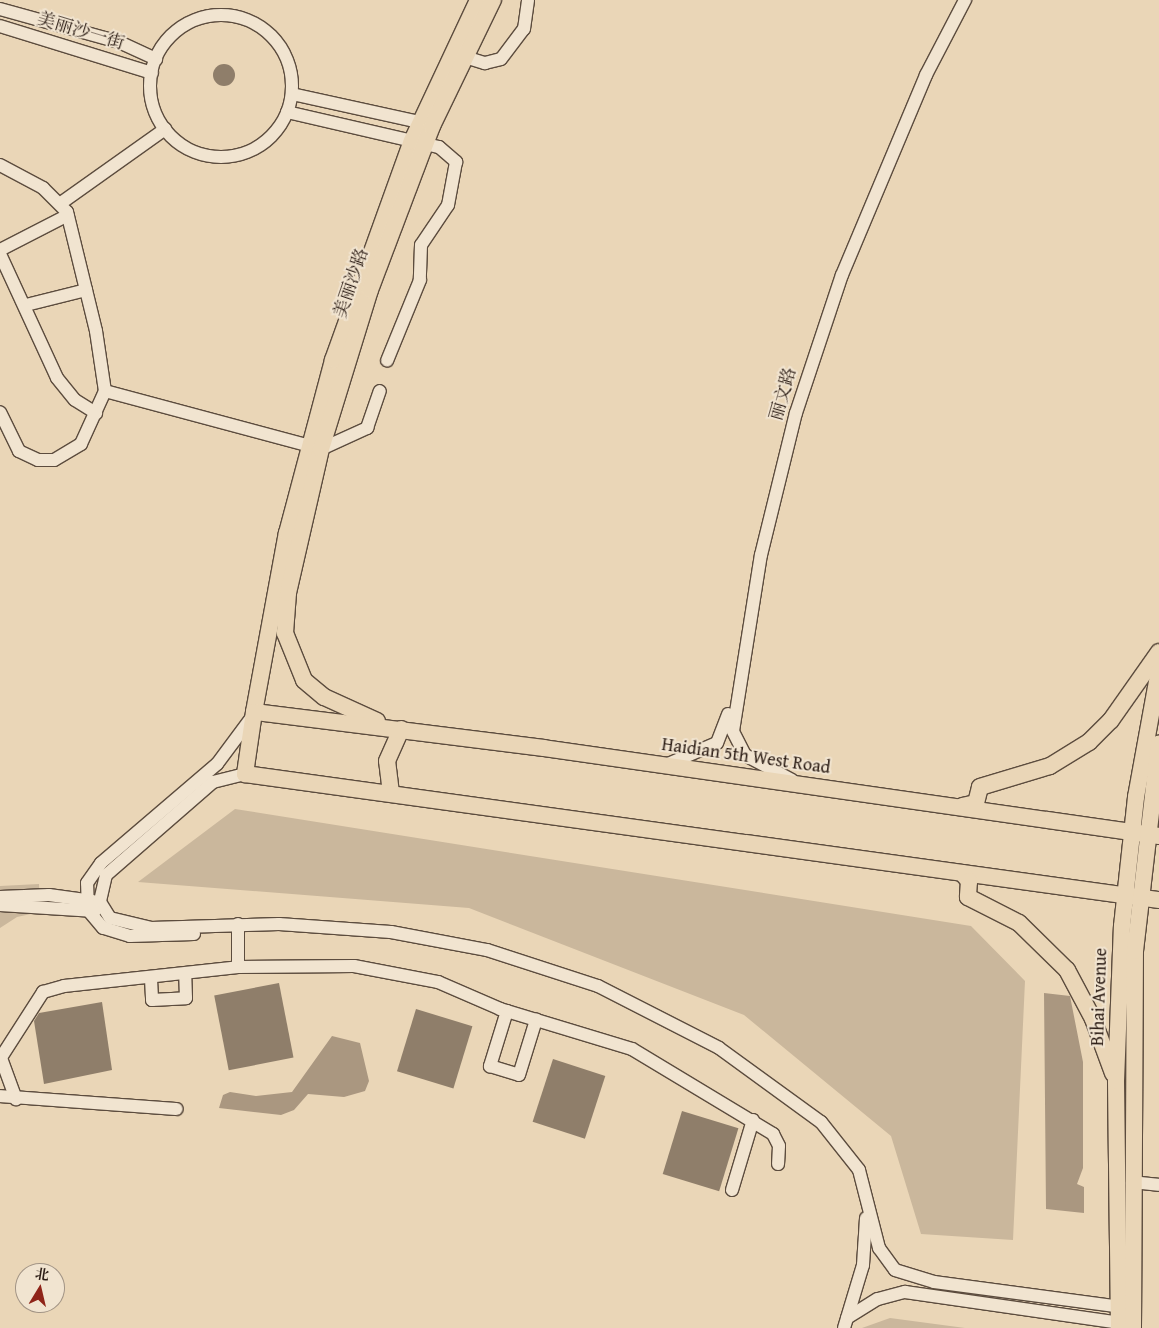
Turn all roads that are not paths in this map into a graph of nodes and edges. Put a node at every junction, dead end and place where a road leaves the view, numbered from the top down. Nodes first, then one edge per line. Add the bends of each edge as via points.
1 (478, 0) edge
2 (493, 0) edge
3 (528, 0) edge
4 (959, 0) edge
5 (965, 0) edge
6 (0, 9) edge
7 (0, 26) edge
8 (465, 57) junction
9 (156, 59) junction
10 (152, 72) junction
11 (292, 94) junction
12 (288, 112) junction
13 (372, 112) junction
14 (426, 124) junction
15 (165, 129) junction
16 (368, 131) junction
17 (419, 142) junction
18 (0, 165) edge
19 (61, 203) junction
20 (68, 215) junction
21 (0, 252) edge
22 (86, 290) junction
23 (26, 305) junction
24 (387, 361) dead end
25 (105, 391) junction
26 (380, 391) dead end
27 (0, 412) edge
28 (96, 413) junction
29 (315, 447) junction
30 (281, 592) junction
31 (1159, 652) edge
32 (1159, 671) edge
33 (254, 712) junction
34 (398, 729) junction
35 (1159, 743) edge
36 (662, 765) junction
37 (245, 774) junction
38 (803, 784) junction
39 (391, 793) junction
40 (960, 806) junction
41 (1146, 833) edge
42 (962, 873) junction
43 (1132, 896) junction
44 (0, 897) edge
45 (1159, 900) edge
46 (0, 905) edge
47 (87, 905) junction
48 (103, 907) junction
49 (238, 928) junction
50 (238, 967) junction
51 (185, 975) junction
52 (151, 979) junction
53 (507, 1011) junction
54 (536, 1020) junction
55 (0, 1058) edge
56 (1116, 1081) junction
57 (0, 1096) edge
58 (16, 1098) junction
59 (177, 1110) dead end
60 (753, 1120) junction
61 (778, 1164) dead end
62 (1132, 1182) junction
63 (1159, 1185) edge
64 (732, 1190) dead end
65 (1126, 1320) edge
66 (846, 1323) edge

1 - 14 main road, 美丽沙路
2 - 8 main road, 美丽沙路
3 - 8 street via 524,29 501,59 485,63
4 - 36 street, 丽文路 via 872,184 806,358 758,542 725,730 717,743 701,753
5 - 38 street, 丽文路 via 893,150 812,358 754,584 734,737 751,760
6 - 9 street, 美丽沙一街 via 119,42
7 - 10 street, 美丽沙一街
8 - 14 main road, 美丽沙路
9 - 10 street
9 - 11 street via 170,36 189,22 212,16 235,16 258,25 276,40 288,60
10 - 15 street via 151,101
11 - 12 street
11 - 13 street
12 - 15 street via 280,128 263,144 241,155 218,158 195,152
12 - 16 street
13 - 14 street
13 - 16 street
14 - 17 main road, 美丽沙路
15 - 19 street
16 - 17 street
17 - 24 street via 449,153 456,162 455,177 444,214 420,246 420,280
17 - 29 main road, 美丽沙路 via 349,309
18 - 19 street via 25,176
19 - 20 street
20 - 21 street
20 - 22 street
21 - 23 street
22 - 23 street
22 - 25 street
23 - 28 street via 57,378 75,400
25 - 28 street
25 - 29 street
26 - 29 street via 367,428
27 - 28 street via 16,448 45,461 76,449
29 - 30 main road, 美丽沙路
30 - 33 main road
30 - 34 main road via 285,633 304,680 324,697
31 - 40 main road via 1111,720 1089,742 1050,766 980,787 976,802
32 - 41 main road, Bihai Avenue
33 - 34 main road, Haidian 5th West Road
33 - 37 main road
33 - 47 street via 217,764 95,869 87,884
34 - 36 main road, Haidian 5th West Road
34 - 39 main road via 387,761
35 - 41 main road, Bihai Avenue
36 - 38 main road, Haidian 5th West Road
37 - 39 main road
37 - 48 street via 213,782 120,861 102,881
38 - 40 main road, Haidian 5th West Road
39 - 42 main road
40 - 41 main road, Haidian 5th West Road
41 - 43 main road, Bihai Avenue
42 - 43 main road
42 - 56 main road via 969,881 968,897 1019,923 1067,970 1093,1019
43 - 45 main road
43 - 56 main road, Bihai Avenue
43 - 62 main road, Bihai Avenue
44 - 47 street via 49,895
46 - 47 street
47 - 48 street
47 - 49 street via 103,928 130,936
48 - 49 street via 132,926
49 - 50 street
49 - 65 street via 411,934 487,950 598,986 719,1048 821,1122 859,1170 879,1248 895,1270 934,1282
49 - 66 street via 362,935 459,950 558,978 612,999 722,1058 817,1128 856,1182 867,1234
50 - 51 street
50 - 53 street via 327,963 409,974
51 - 52 street
51 - 52 street via 186,998 152,1000
52 - 55 street via 94,979 43,992
53 - 54 street
53 - 54 street via 490,1066 519,1075
54 - 60 street via 632,1049
55 - 58 street
56 - 65 main road, Bihai Avenue
57 - 58 street
58 - 59 street
60 - 61 street via 778,1139
60 - 64 street
62 - 63 street
62 - 65 main road, Bihai Avenue
65 - 66 street via 905,1292 878,1299

